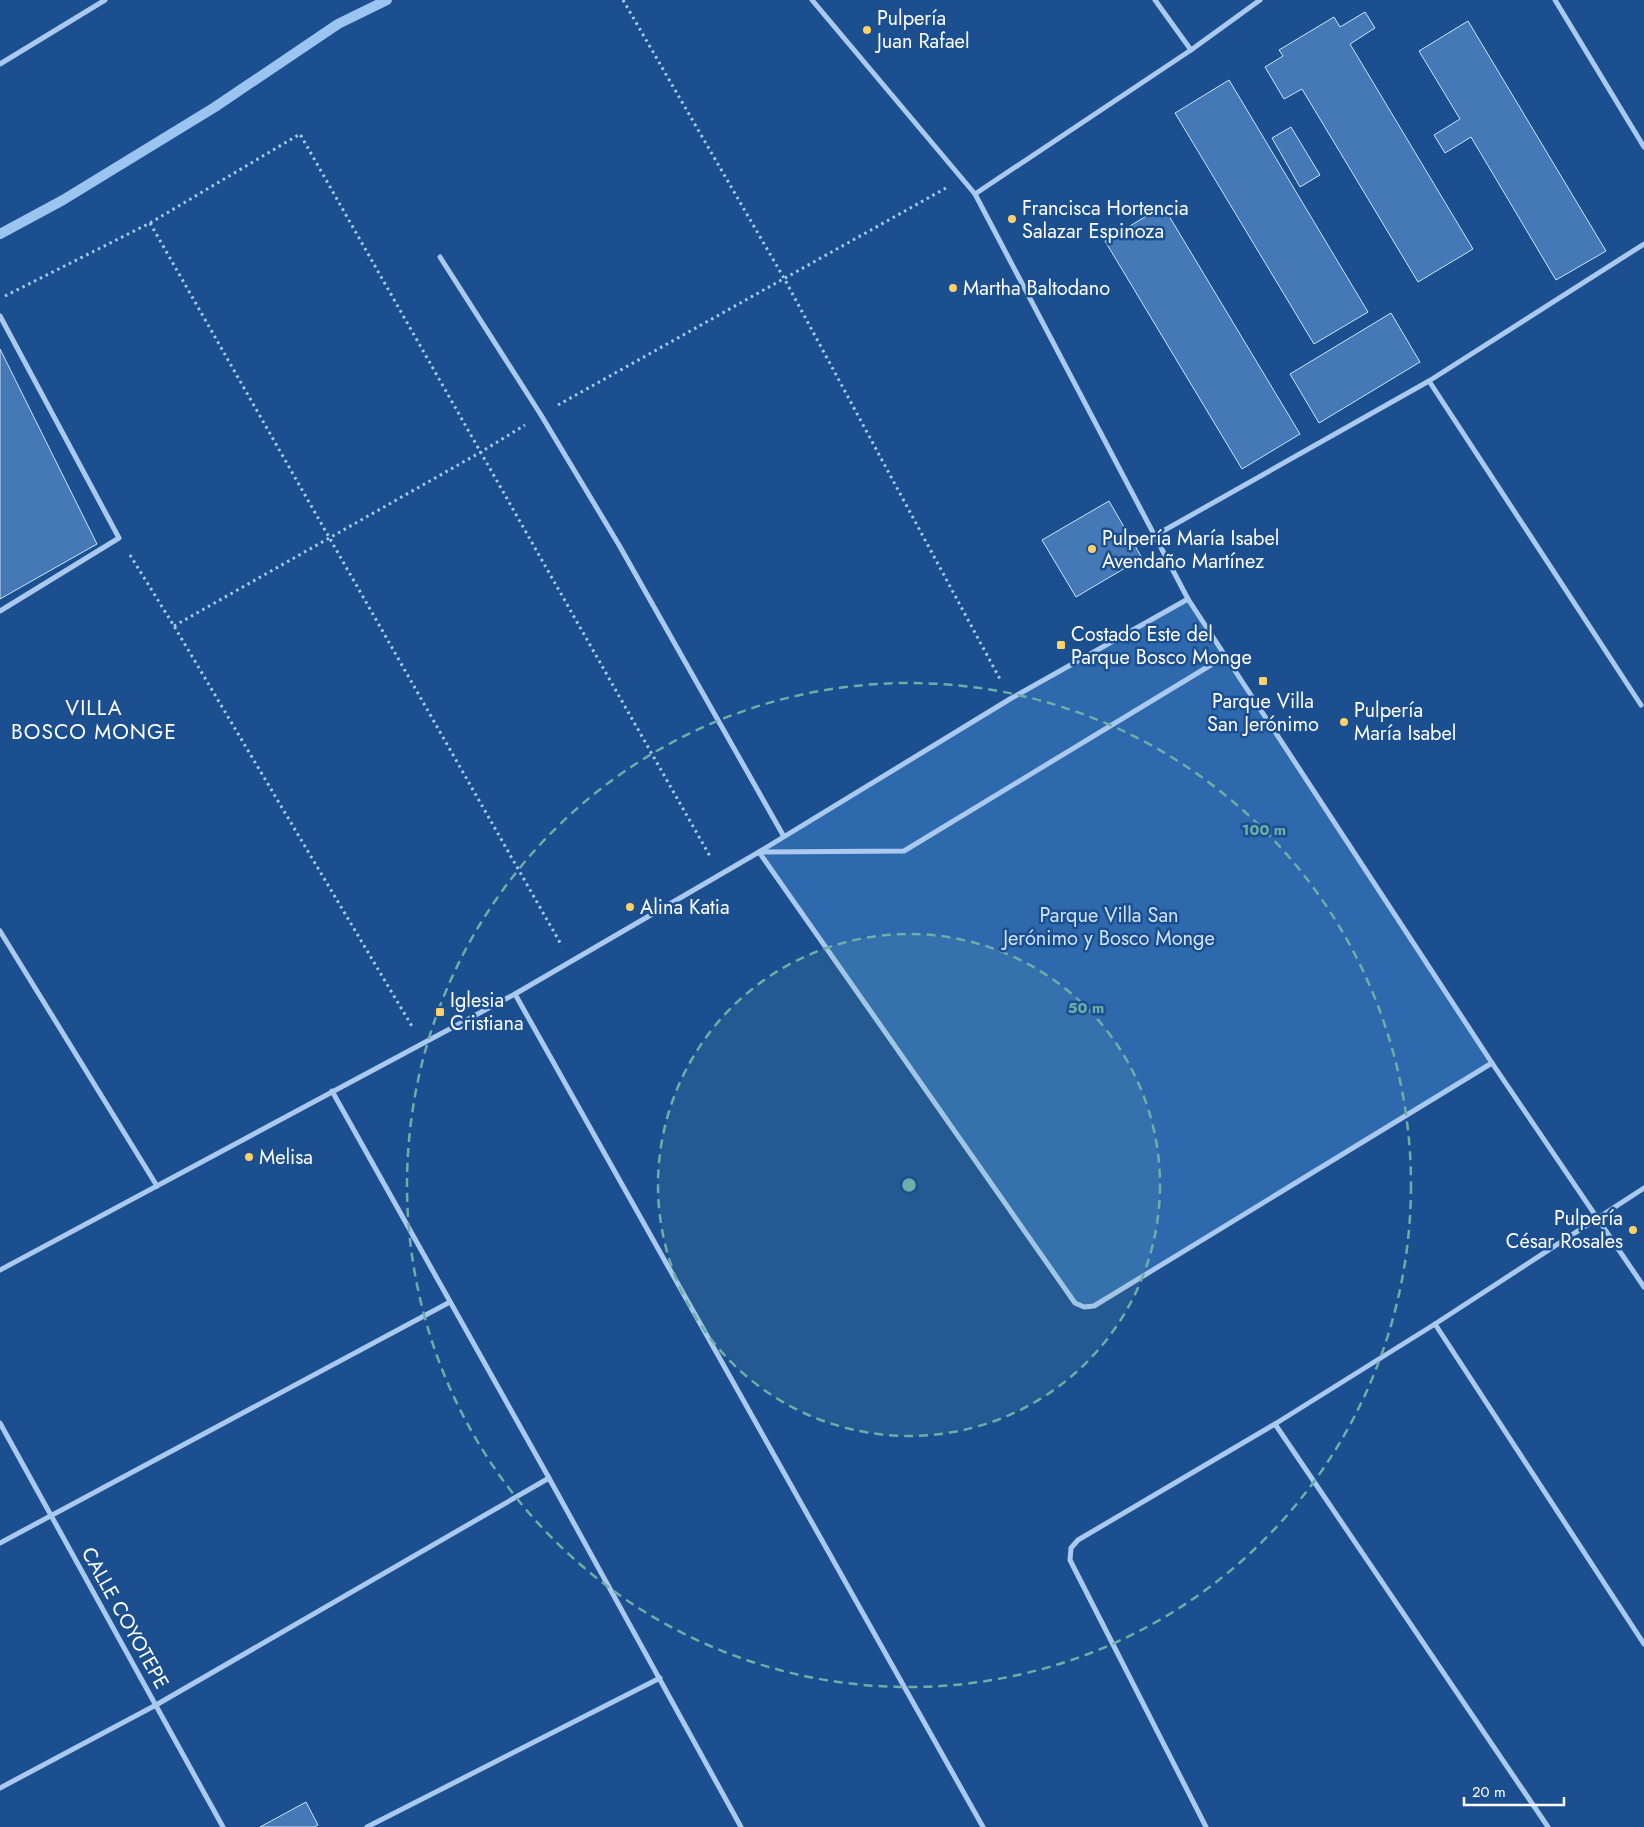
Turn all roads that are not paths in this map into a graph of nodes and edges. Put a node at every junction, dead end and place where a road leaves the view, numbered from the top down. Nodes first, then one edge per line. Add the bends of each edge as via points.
1 (105, 0) edge
2 (812, 0) edge
3 (1155, 0) edge
4 (1260, 0) edge
5 (1555, 0) edge
6 (1191, 50) junction
7 (0, 64) edge
8 (1644, 147) edge
9 (975, 194) junction
10 (1644, 244) edge
11 (440, 257) dead end
12 (0, 316) edge
13 (1429, 381) junction
14 (1156, 535) junction
15 (1188, 598) junction
16 (0, 610) edge
17 (1224, 656) junction
18 (1641, 705) dead end
19 (784, 835) junction
20 (759, 852) junction
21 (0, 931) edge
22 (515, 994) junction
23 (1492, 1063) junction
24 (332, 1091) junction
25 (157, 1186) junction
26 (1644, 1188) edge
27 (1598, 1217) junction
28 (0, 1270) edge
29 (1644, 1287) edge
30 (450, 1302) junction
31 (1436, 1324) junction
32 (0, 1423) edge
33 (1275, 1424) junction
34 (549, 1478) junction
35 (51, 1515) junction
36 (0, 1543) edge
37 (1644, 1644) edge
38 (660, 1678) junction
39 (156, 1705) junction
40 (0, 1788) edge
41 (223, 1827) edge
42 (367, 1827) edge
43 (741, 1827) edge
44 (983, 1827) edge
45 (1206, 1827) edge
46 (1548, 1827) edge

1 - 7 street
2 - 9 street
3 - 6 street
4 - 6 street
5 - 8 street
6 - 9 street
9 - 14 street
10 - 13 street
11 - 19 street via 620,545
12 - 16 street via 119,538
13 - 14 street
13 - 18 street
14 - 15 street
15 - 17 street
15 - 19 street via 1010,699
17 - 20 street via 904,851
17 - 23 street
19 - 20 street
20 - 22 street
20 - 23 street via 1075,1303 1084,1307 1094,1306
21 - 25 street
22 - 24 street
22 - 44 street
23 - 27 street
24 - 25 street
24 - 30 street
25 - 28 street
26 - 27 street
27 - 29 street
27 - 31 street
30 - 34 street
30 - 35 street
31 - 33 street
31 - 37 street
32 - 35 street, CALLE COYOTEPE
33 - 45 street via 1078,1540 1071,1548 1070,1560
33 - 46 street
34 - 38 street
34 - 39 street
35 - 36 street
35 - 39 street, CALLE COYOTEPE
38 - 42 street
38 - 43 street
39 - 40 street
39 - 41 street, CALLE COYOTEPE

